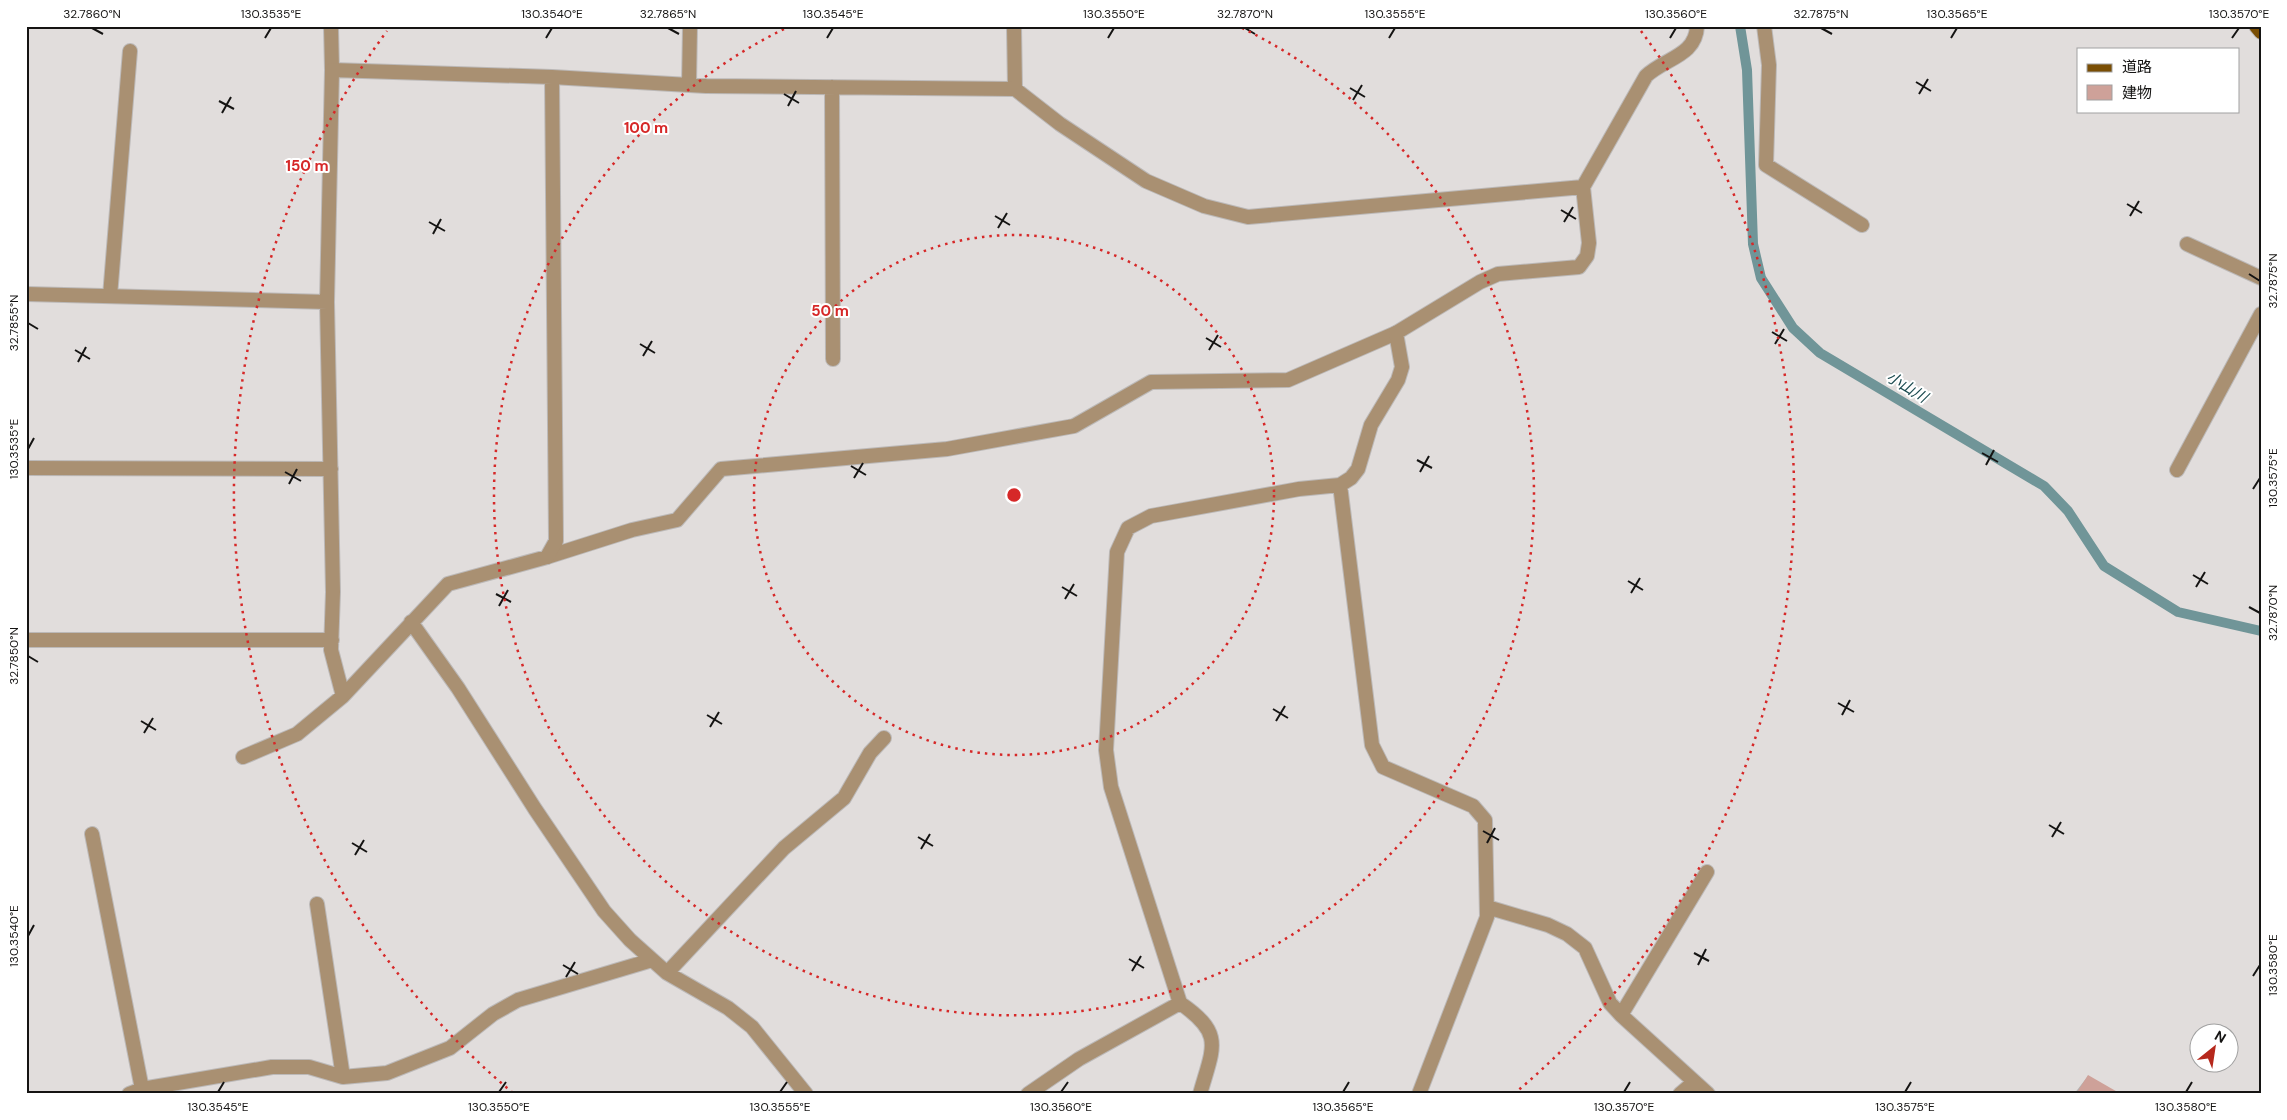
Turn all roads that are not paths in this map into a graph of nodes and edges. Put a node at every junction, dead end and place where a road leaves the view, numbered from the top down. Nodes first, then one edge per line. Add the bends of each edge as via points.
1 (331, 26) edge
2 (690, 26) edge
3 (1014, 26) edge
4 (1697, 26) edge
5 (1764, 26) edge
6 (2256, 26) edge
7 (2261, 32) edge
8 (130, 51) dead end
9 (332, 70) junction
10 (552, 77) junction
11 (688, 85) junction
12 (832, 87) junction
13 (1015, 89) junction
14 (1583, 188) junction
15 (1862, 225) dead end
16 (2188, 244) dead end
17 (2261, 278) edge
18 (26, 294) edge
19 (110, 296) junction
20 (327, 302) junction
21 (2261, 314) edge
22 (1396, 333) junction
23 (833, 359) dead end
24 (26, 468) edge
25 (331, 469) junction
26 (2177, 470) dead end
27 (1340, 485) junction
28 (547, 557) junction
29 (411, 622) junction
30 (26, 640) edge
31 (332, 640) junction
32 (343, 696) junction
33 (884, 738) dead end
34 (243, 757) dead end
35 (92, 834) dead end
36 (1707, 872) dead end
37 (317, 904) dead end
38 (1487, 907) junction
39 (652, 960) junction
40 (667, 973) junction
41 (1180, 1003) junction
42 (1621, 1015) junction
43 (343, 1077) junction
44 (1694, 1082) junction
45 (136, 1092) edge
46 (806, 1094) edge
47 (1028, 1094) edge
48 (1200, 1094) edge
49 (1418, 1094) edge
50 (1680, 1094) edge
51 (1708, 1094) edge

1 - 9 street
2 - 11 street
3 - 13 street
4 - 14 street via 1697,34 1686,52 1657,66 1646,76
5 - 15 street via 1769,65 1766,165
6 - 7 main road
8 - 19 street
9 - 10 street
9 - 20 street
10 - 11 street
10 - 28 street via 556,541
11 - 12 street
12 - 13 street
12 - 23 street
13 - 14 street via 1060,124 1146,181 1204,206 1248,217
14 - 22 street via 1589,243 1587,256 1579,267 1498,274
16 - 17 street
18 - 19 street
19 - 20 street
20 - 25 street
21 - 26 street
22 - 27 street via 1402,367 1398,380 1371,425 1358,469
22 - 28 street via 1288,380 1151,382 1074,426 947,449 721,469 677,520 632,530
24 - 25 street
25 - 31 street
27 - 38 street via 1372,745 1383,767 1473,806 1485,820
27 - 41 street via 1299,489 1151,516 1128,528 1117,552 1106,750 1111,787
28 - 29 street via 448,584
29 - 32 street
29 - 39 street via 604,911
30 - 31 street
31 - 32 street via 331,650
32 - 34 street via 297,734
33 - 40 street via 870,753 844,798 784,848
35 - 45 street
36 - 42 street
37 - 43 street
38 - 42 street via 1548,925 1585,948 1610,1003
38 - 49 street via 1487,917
39 - 40 street
39 - 43 street via 518,1000 493,1014 450,1048 387,1074
40 - 46 street via 728,1008 752,1027
41 - 47 street via 1079,1059
41 - 48 street via 1197,1014 1212,1036 1212,1051
42 - 44 street
43 - 45 street via 309,1067 272,1066
44 - 50 street
44 - 51 street

